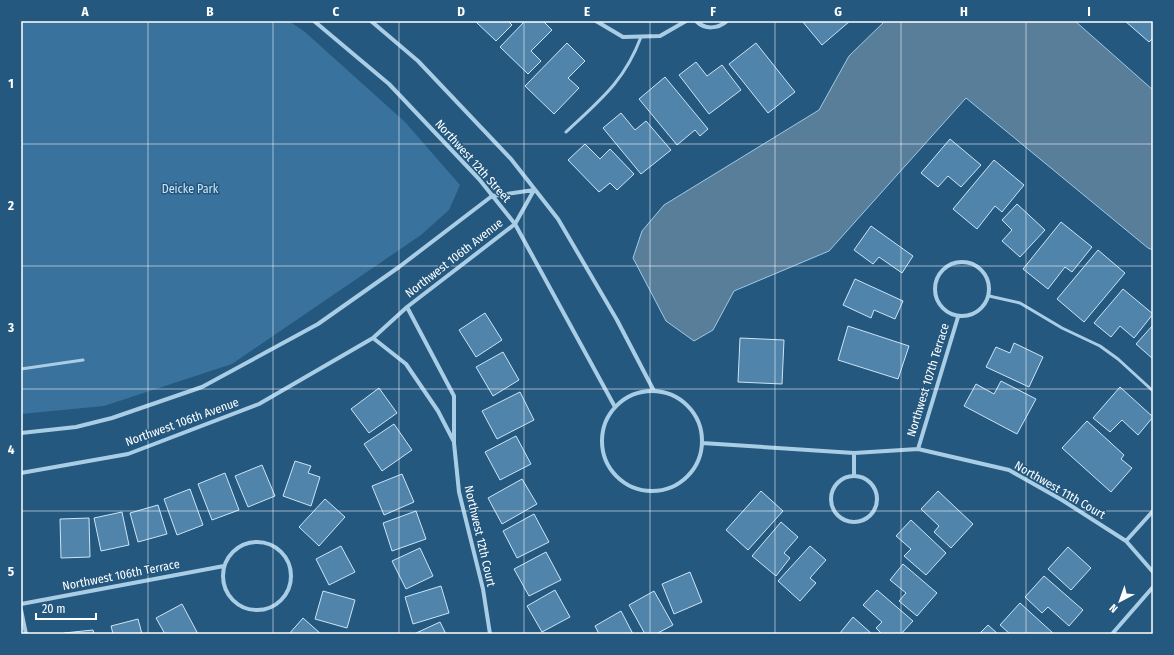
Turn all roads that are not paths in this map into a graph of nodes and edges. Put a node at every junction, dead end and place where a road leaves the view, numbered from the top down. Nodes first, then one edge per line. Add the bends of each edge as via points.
1 (314, 21) edge
2 (371, 21) edge
3 (596, 21) edge
4 (686, 21) edge
5 (696, 21) edge
6 (727, 21) edge
7 (641, 37) junction
8 (566, 132) dead end
9 (534, 190) junction
10 (492, 196) junction
11 (515, 224) junction
12 (989, 296) junction
13 (407, 307) junction
14 (958, 317) junction
15 (373, 338) junction
16 (83, 360) dead end
17 (21, 369) edge
18 (654, 391) junction
19 (1153, 391) edge
20 (614, 407) junction
21 (21, 433) edge
22 (454, 442) junction
23 (702, 443) junction
24 (918, 449) junction
25 (854, 453) junction
26 (21, 472) edge
27 (854, 476) junction
28 (1153, 511) edge
29 (1126, 541) junction
30 (224, 566) junction
31 (1153, 572) edge
32 (1153, 587) edge
33 (21, 604) edge
34 (21, 610) edge
35 (26, 634) edge
36 (490, 634) edge
37 (1112, 634) edge

1 - 10 street, Northwest 12th Street via 389,84
2 - 9 street via 418,61 511,159
3 - 7 street via 623,37
4 - 7 street via 660,36
5 - 6 street via 704,27 712,28
7 - 8 lane via 634,55 617,83
9 - 10 street
9 - 11 street, Northwest 106th Avenue
9 - 18 street via 558,219 617,320
10 - 11 street, Northwest 12th Street
10 - 21 street via 318,324 202,387 112,418 76,427
11 - 13 street, Northwest 106th Avenue
11 - 20 street, Northwest 12th Street
12 - 14 street, Northwest 107th Terrace via 982,308 972,315
12 - 14 street, Northwest 107th Terrace via 988,283 982,271 972,264 958,262 946,266 937,276 934,289 937,302 946,312
12 - 19 lane via 1020,303 1062,328 1100,346
13 - 15 street, Northwest 106th Avenue
13 - 22 street, Northwest 12th Court via 454,396
14 - 24 street, Northwest 107th Terrace
15 - 22 street, Northwest 12th Court via 406,364 438,411
15 - 26 street, Northwest 106th Avenue via 252,407 128,454
16 - 17 lane
18 - 20 street via 639,392
18 - 23 street via 669,394 683,402 694,413 700,427
20 - 23 street via 604,424 601,443 606,462 618,478 635,488 654,491 673,487 689,475 699,458
22 - 36 street, Northwest 12th Court via 459,492 483,589
23 - 25 street, Northwest 11th Court
24 - 25 street, Northwest 11th Court
24 - 29 street, Northwest 11th Court via 1009,470
25 - 27 street
27 - 27 street via 846,477 834,487 831,503 838,516 845,521 854,522 867,518 872,513 877,499 876,492 867,481
28 - 29 street
29 - 31 street, Northwest 11th Court
30 - 30 street via 223,579 227,592 235,602 247,609 260,610 273,606 284,598 290,586 291,573 287,560 279,550 267,543 254,542 241,546 231,554
30 - 33 street, Northwest 106th Terrace
32 - 37 street
34 - 35 street

